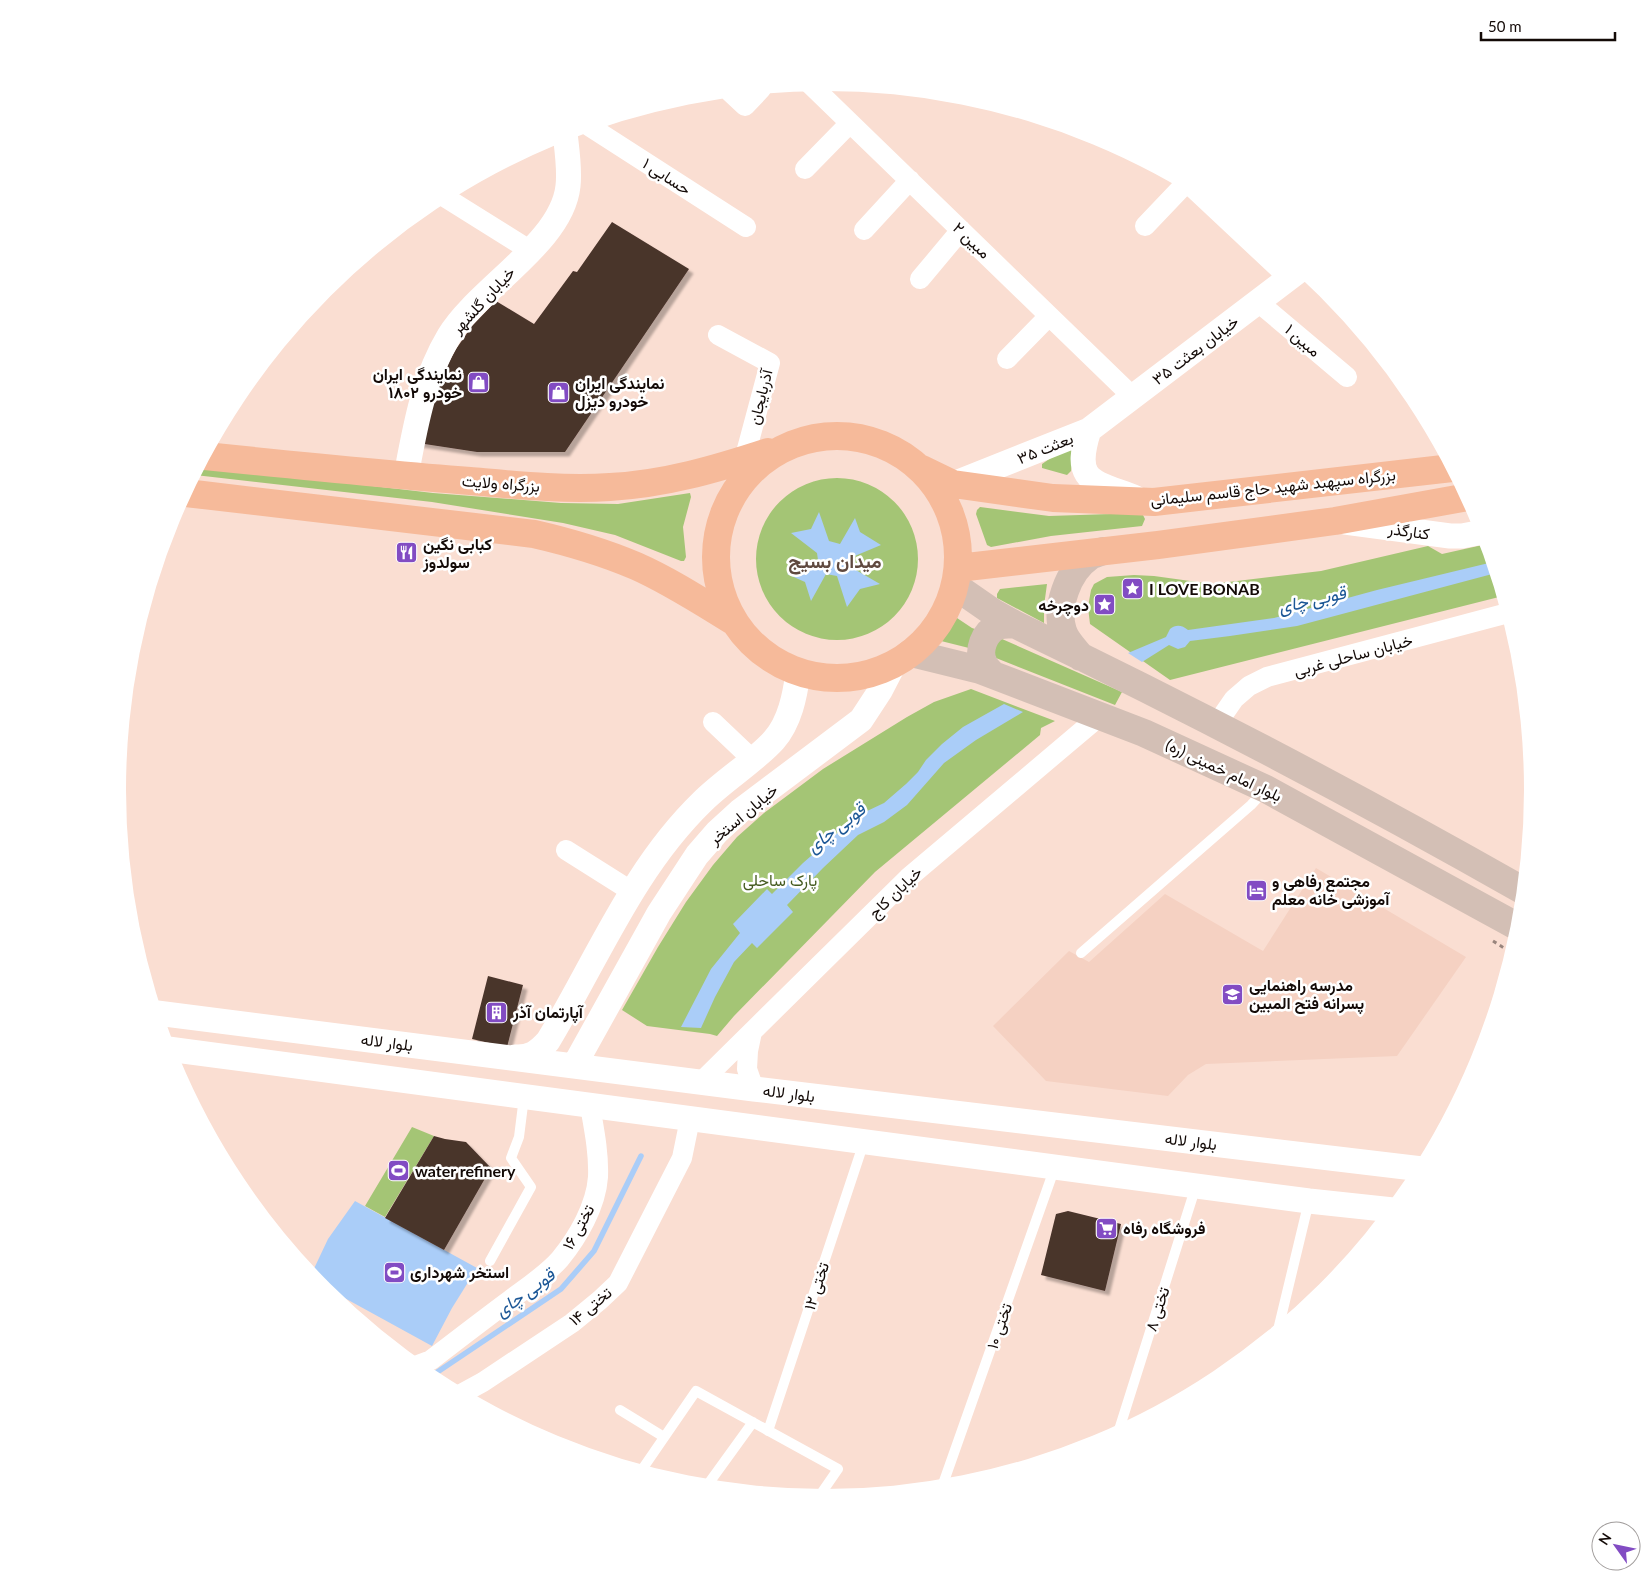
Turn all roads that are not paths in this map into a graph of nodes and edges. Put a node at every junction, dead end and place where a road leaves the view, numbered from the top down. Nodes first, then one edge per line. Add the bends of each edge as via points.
1 (818, 91) edge
2 (755, 95) edge
3 (735, 97) edge
4 (850, 123) junction
5 (595, 130) edge
6 (565, 141) edge
7 (805, 169) dead end
8 (910, 180) junction
9 (1181, 189) edge
10 (450, 201) edge
11 (1145, 226) dead end
12 (746, 227) dead end
13 (864, 230) dead end
14 (961, 230) junction
15 (1260, 243) edge
16 (530, 251) junction
17 (1295, 274) edge
18 (920, 279) dead end
19 (1258, 302) junction
20 (1049, 316) junction
21 (718, 335) dead end
22 (1007, 359) dead end
23 (1347, 377) dead end
24 (1133, 397) junction
25 (1090, 430) junction
26 (791, 445) junction
27 (211, 457) edge
28 (744, 460) junction
29 (919, 467) junction
30 (1446, 469) edge
31 (406, 476) junction
32 (953, 484) junction
33 (193, 493) edge
34 (1461, 498) edge
35 (1149, 501) junction
36 (1335, 521) junction
37 (1476, 533) edge
38 (1158, 545) junction
39 (1103, 551) junction
40 (956, 577) junction
41 (1502, 615) edge
42 (733, 621) junction
43 (1014, 624) junction
44 (1081, 657) junction
45 (902, 658) junction
46 (798, 672) junction
47 (992, 674) junction
48 (1101, 715) junction
49 (713, 722) dead end
50 (1216, 725) junction
51 (752, 759) junction
52 (1266, 789) junction
53 (566, 850) dead end
54 (1518, 888) edge
55 (631, 891) junction
56 (1512, 923) edge
57 (1081, 953) dead end
58 (163, 1014) edge
59 (561, 1020) junction
60 (752, 1032) junction
61 (592, 1034) junction
62 (176, 1050) edge
63 (498, 1056) junction
64 (574, 1066) junction
65 (701, 1082) junction
66 (754, 1089) junction
67 (524, 1097) junction
68 (590, 1106) junction
69 (690, 1119) junction
70 (864, 1142) junction
71 (1055, 1167) junction
72 (1414, 1168) edge
73 (1196, 1186) junction
74 (1309, 1200) junction
75 (1385, 1209) edge
76 (490, 1261) dead end
77 (1280, 1322) edge
78 (424, 1363) edge
79 (467, 1391) edge
80 (620, 1410) dead end
81 (753, 1422) junction
82 (1121, 1424) edge
83 (768, 1430) junction
84 (664, 1437) junction
85 (644, 1466) edge
86 (945, 1479) edge
87 (711, 1480) edge
88 (824, 1490) edge

1 - 4 street, مبین ۲
2 - 3 street via 745,106
4 - 7 street
4 - 8 street, مبین ۲
5 - 12 street, حسابی ۱
6 - 16 street, خیابان گلشهر via 568,186 565,199 548,231
8 - 13 street
8 - 14 street, مبین ۲
9 - 11 street
10 - 16 street
14 - 18 street
14 - 20 street, مبین ۲
15 - 17 street
16 - 31 street, خیابان گلشهر via 467,312 437,357 426,382
17 - 19 street, خیابان بعثت ۳۵
19 - 23 street, مبین ۱
19 - 24 street, خیابان بعثت ۳۵
20 - 22 street
20 - 24 street, مبین ۲
21 - 28 street, آذربایجان via 770,363
24 - 25 street, خیابان بعثت ۳۵
25 - 32 street, بعثت ۳۵
25 - 35 street, بعثت ۳۵ via 1083,449 1085,474 1091,481
26 - 28 highway, بزرگراه ولایت
26 - 29 highway via 825,436 861,438 894,450
26 - 42 highway via 768,457 748,475 732,496 721,520 716,572 722,597
27 - 31 highway, بزرگراه ولایت
28 - 31 highway, بزرگراه ولایت via 680,478 611,487 540,486
29 - 32 highway, بزرگراه سپهبد شهید حاج قاسم سلیمانی
29 - 40 highway via 944,499 951,516 958,550
30 - 35 highway, بزرگراه سپهبد شهید حاج قاسم سلیمانی
32 - 35 highway, بزرگراه سپهبد شهید حاج قاسم سلیمانی via 1053,498
33 - 42 highway via 541,535 637,566
34 - 36 highway
35 - 38 highway via 1163,515 1165,525
36 - 37 street, کنارگذر via 1450,536
36 - 38 highway
38 - 39 highway
39 - 40 highway
39 - 44 main road via 1088,557 1073,574 1063,595 1063,631
40 - 43 main road, بلوار امام خمینی (ره) via 994,613
40 - 45 highway via 948,605 938,623 926,639
41 - 50 street, خیابان ساحلی غربی via 1267,678 1249,686 1234,699
42 - 46 highway via 761,653
43 - 44 main road, بلوار امام خمینی (ره)
43 - 47 main road via 999,626 985,637 981,656
44 - 50 main road, بلوار امام خمینی (ره)
45 - 46 highway via 877,672 858,677 821,678
45 - 47 main road, بلوار امام خمینی (ره) via 944,660
45 - 61 street, خیابان استخر via 861,720 740,811 697,854 659,912
46 - 51 street via 795,696 784,724 775,739
47 - 48 main road, بلوار امام خمینی (ره)
48 - 52 main road, بلوار امام خمینی (ره)
48 - 60 street, خیابان کاج via 908,878
49 - 51 street
50 - 54 main road, بلوار امام خمینی (ره)
51 - 55 street via 679,825
52 - 56 main road, بلوار امام خمینی (ره)
52 - 57 lane
53 - 55 street
55 - 59 street
58 - 63 street, بلوار لاله
59 - 61 street via 562,1031 569,1040 581,1042
59 - 63 street via 538,1051 525,1058
60 - 65 street, خیابان کاج
60 - 66 street via 747,1070
61 - 64 street, خیابان استخر
62 - 67 street
63 - 64 street, بلوار لاله
64 - 65 street, بلوار لاله
65 - 66 street, بلوار لاله
66 - 72 street, بلوار لاله
67 - 68 street
67 - 76 lane via 519,1137 512,1158 531,1187
68 - 69 street
68 - 78 street, تختی ۱۶ via 598,1152 598,1179 586,1219 572,1241 559,1260 535,1281
69 - 70 street
69 - 79 street, تختی ۱۴ via 682,1158 618,1283 572,1323
70 - 71 street
70 - 83 lane, تختی ۱۲
71 - 73 street
71 - 86 lane, تختی ۱۰
73 - 74 street
73 - 82 lane, تختی ۸
74 - 75 street
74 - 77 lane
80 - 84 lane
81 - 83 lane
81 - 84 lane via 696,1391
81 - 87 lane
83 - 88 lane via 838,1469
84 - 85 lane

